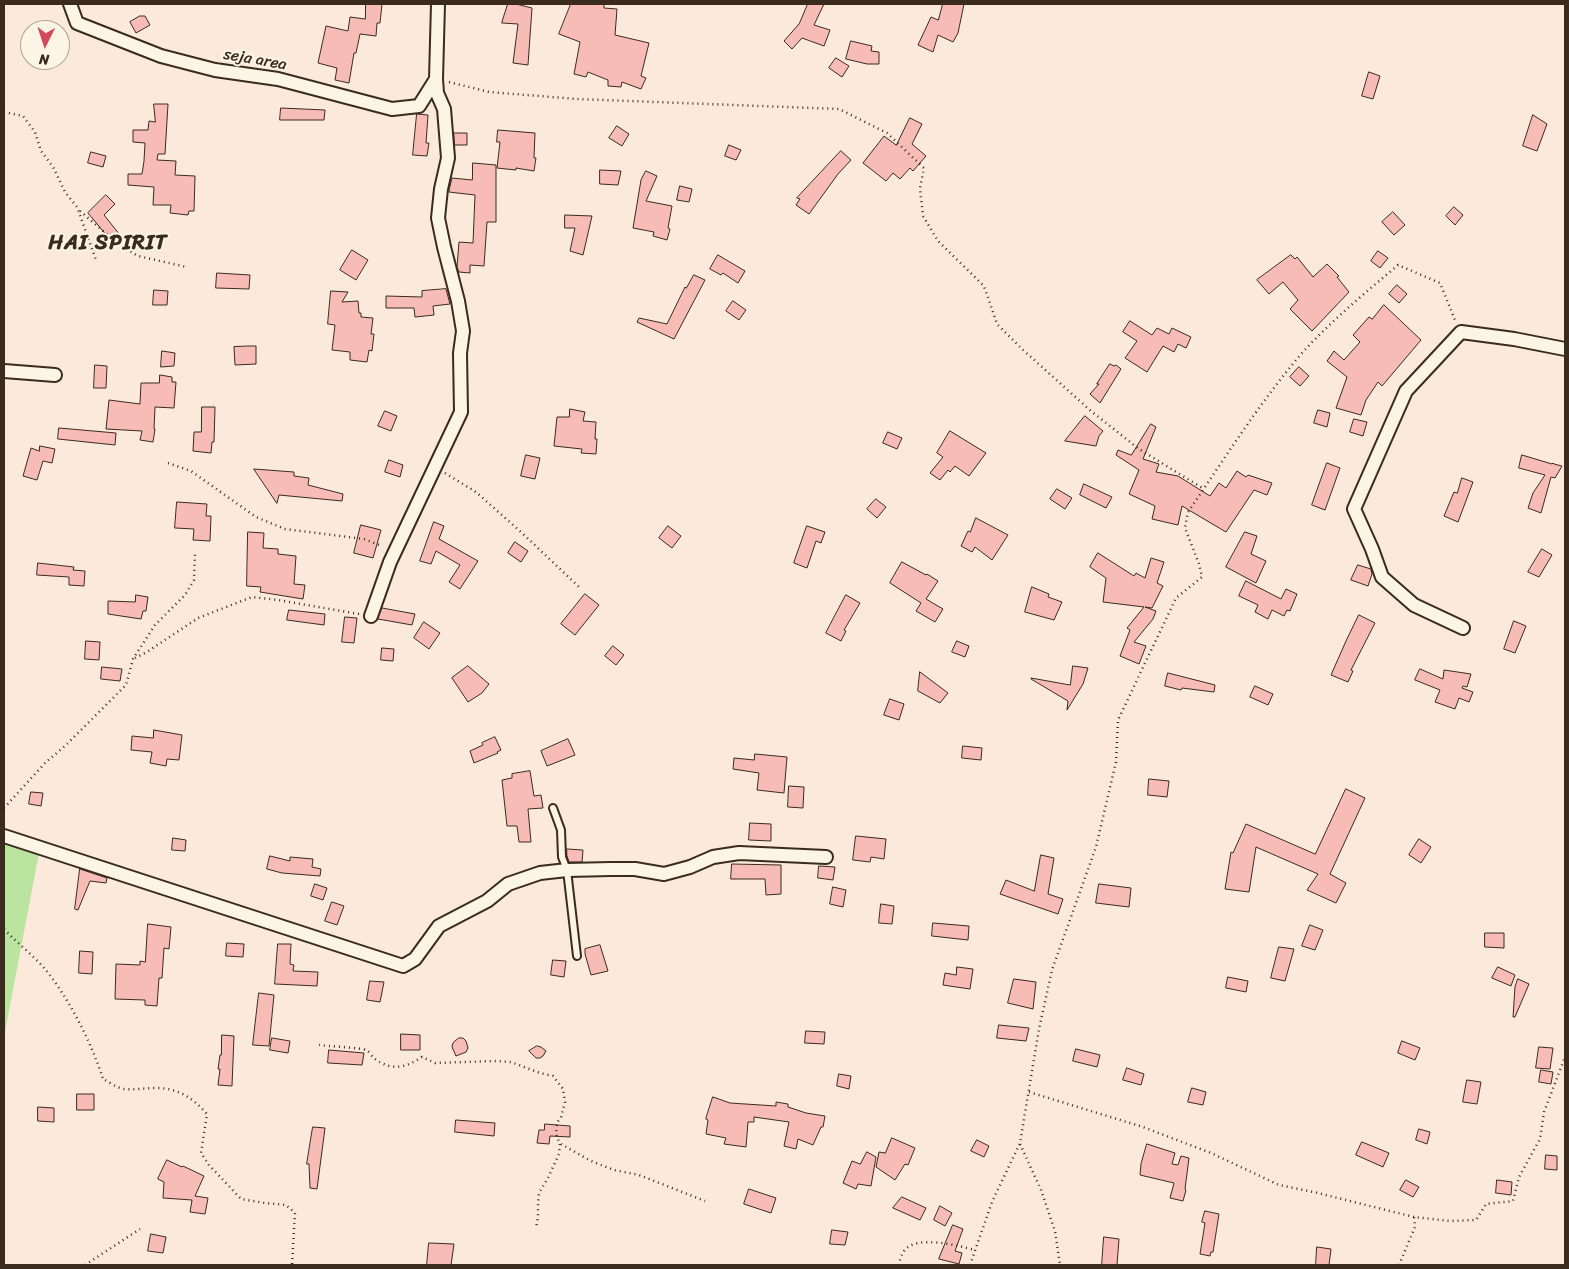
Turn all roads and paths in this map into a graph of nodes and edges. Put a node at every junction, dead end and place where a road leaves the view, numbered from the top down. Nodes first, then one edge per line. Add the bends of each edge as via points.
1 (70, 4) edge
2 (438, 4) edge
3 (436, 79) junction
4 (4, 112) edge
5 (78, 209) junction
6 (96, 260) dead end
7 (186, 267) dead end
8 (1461, 332) junction
9 (1565, 349) edge
10 (4, 371) edge
11 (55, 375) dead end
12 (168, 463) dead end
13 (436, 467) junction
14 (1204, 489) junction
15 (395, 551) junction
16 (195, 552) dead end
17 (579, 586) dead end
18 (371, 616) joint
19 (1463, 628) dead end
20 (133, 659) junction
21 (4, 808) edge
22 (553, 808) dead end
23 (4, 836) edge
24 (826, 857) dead end
25 (567, 870) junction
26 (4, 929) edge
27 (577, 956) dead end
28 (319, 1045) dead end
29 (1565, 1057) edge
30 (1029, 1092) junction
31 (1020, 1143) junction
32 (560, 1144) junction
33 (705, 1202) dead end
34 (1414, 1217) junction
35 (536, 1228) dead end
36 (140, 1229) dead end
37 (975, 1250) junction
38 (85, 1265) edge
39 (292, 1265) edge
40 (898, 1265) edge
41 (970, 1265) edge
42 (1060, 1265) edge
43 (1399, 1265) edge

1 - 3 street, seja area via 77,22 161,56 215,70 278,79 392,109 419,106
2 - 3 street
3 - 13 street via 437,94 444,108 448,158 438,218 463,330 461,412
3 - 14 path via 489,92 577,99 838,109 888,133 924,168 920,188 923,216 938,240 984,286 997,324 1091,411 1139,449
4 - 5 path via 23,116 35,132 41,151 65,192
5 - 6 path
5 - 7 path via 117,243 138,256
8 - 9 street
8 - 14 path via 1440,284 1398,265 1302,353
8 - 19 street via 1406,391 1354,509 1382,577 1414,605
10 - 11 street
12 - 15 path via 191,471 256,517 285,529 364,539
13 - 15 street
13 - 17 path via 476,492
14 - 30 path via 1188,512 1184,528 1202,577 1176,598 1118,720 1116,762 1096,847 1052,970
15 - 18 street
16 - 20 path via 194,580 185,595 154,625
18 - 20 path via 252,597 198,618
20 - 21 path via 126,685 45,763
22 - 25 lane via 561,830 562,857
23 - 25 street via 403,966 415,959 439,926 487,901 508,884 540,873
24 - 25 street via 738,853 714,857 664,874 635,869
25 - 27 lane
26 - 39 path via 45,969 57,987 87,1038 103,1079 122,1089 173,1089 184,1094 207,1114 201,1153 209,1165 241,1199 286,1205 295,1213
28 - 32 path via 366,1050 373,1058 399,1068 422,1057 435,1063 512,1062 553,1076 563,1089 565,1102 556,1123
29 - 34 path via 1544,1112 1540,1139 1520,1177 1514,1201 1486,1204 1476,1220
30 - 31 path
30 - 34 path via 1152,1131 1211,1153 1279,1185
31 - 37 path via 992,1202
31 - 42 path via 1055,1231
32 - 33 path via 591,1161 639,1175
32 - 35 path via 559,1154 539,1193
34 - 43 path via 1415,1227
36 - 38 path
37 - 40 path via 951,1244 918,1242 904,1250
37 - 41 path

